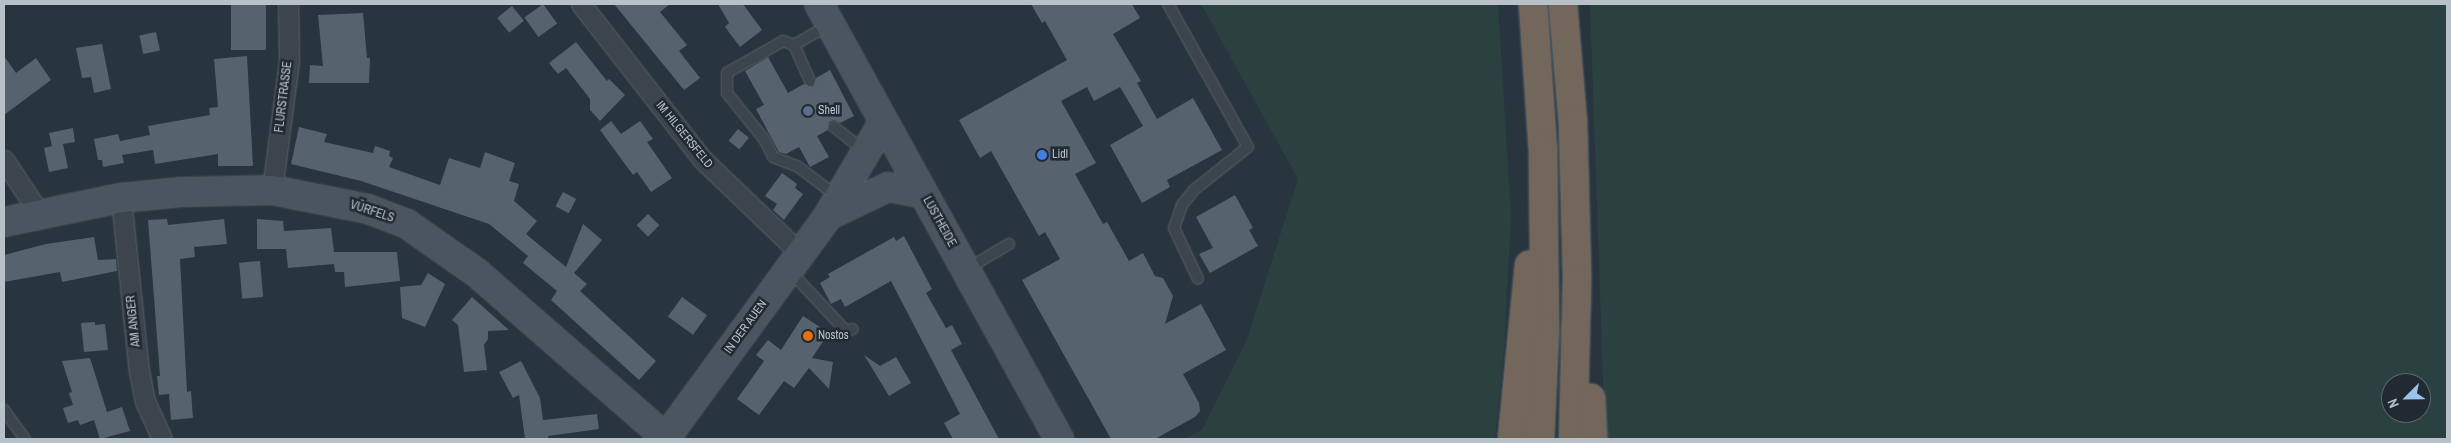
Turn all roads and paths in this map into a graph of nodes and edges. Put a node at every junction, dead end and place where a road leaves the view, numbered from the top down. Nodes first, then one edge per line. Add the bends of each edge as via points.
1 (288, 4) edge
2 (581, 4) edge
3 (1168, 4) edge
4 (1533, 4) edge
5 (1563, 4) edge
6 (825, 14) edge
7 (794, 45) junction
8 (810, 81) dead end
9 (883, 123) junction
10 (834, 127) dead end
11 (1543, 149) junction
12 (867, 153) junction
13 (4, 160) edge
14 (272, 190) junction
15 (923, 194) junction
16 (121, 198) junction
17 (834, 207) junction
18 (40, 214) junction
19 (4, 222) edge
20 (1009, 244) dead end
21 (794, 261) junction
22 (966, 270) junction
23 (1198, 279) dead end
24 (1576, 280) junction
25 (853, 329) dead end
26 (4, 410) edge
27 (665, 438) edge
28 (25, 439) edge
29 (162, 439) edge
30 (1059, 439) edge
31 (1512, 439) edge
32 (1540, 439) edge
33 (1573, 439) edge
34 (1593, 439) edge

1 - 14 street, FLURSTRASSE via 289,52
2 - 21 street, IM HILGERSFELD via 703,160
3 - 23 lane via 1248,147 1194,190 1182,205 1174,228
4 - 11 highway
5 - 24 highway via 1573,123
6 - 7 lane
6 - 9 street, LUSTHEIDE
7 - 8 lane
7 - 17 lane via 783,41 727,74 727,93 764,139 773,157 797,166
9 - 12 street, IN DER AUEN
9 - 15 street, LUSTHEIDE
10 - 12 lane
11 - 31 highway
11 - 32 highway via 1545,329
12 - 17 street, IN DER AUEN
13 - 18 street
14 - 16 street, VÜRFELS via 182,192
14 - 27 street, VÜRFELS via 368,209 407,224 521,309
15 - 17 street, IN DER AUEN via 888,187
15 - 22 street, LUSTHEIDE
16 - 18 street, VÜRFELS
16 - 29 street, AM ANGER via 144,401
17 - 21 street, IN DER AUEN
18 - 19 street, VÜRFELS
20 - 22 lane
21 - 25 lane via 846,331
21 - 27 street, IN DER AUEN
22 - 30 street, LUSTHEIDE
24 - 33 highway
24 - 34 highway via 1591,392
26 - 28 lane

